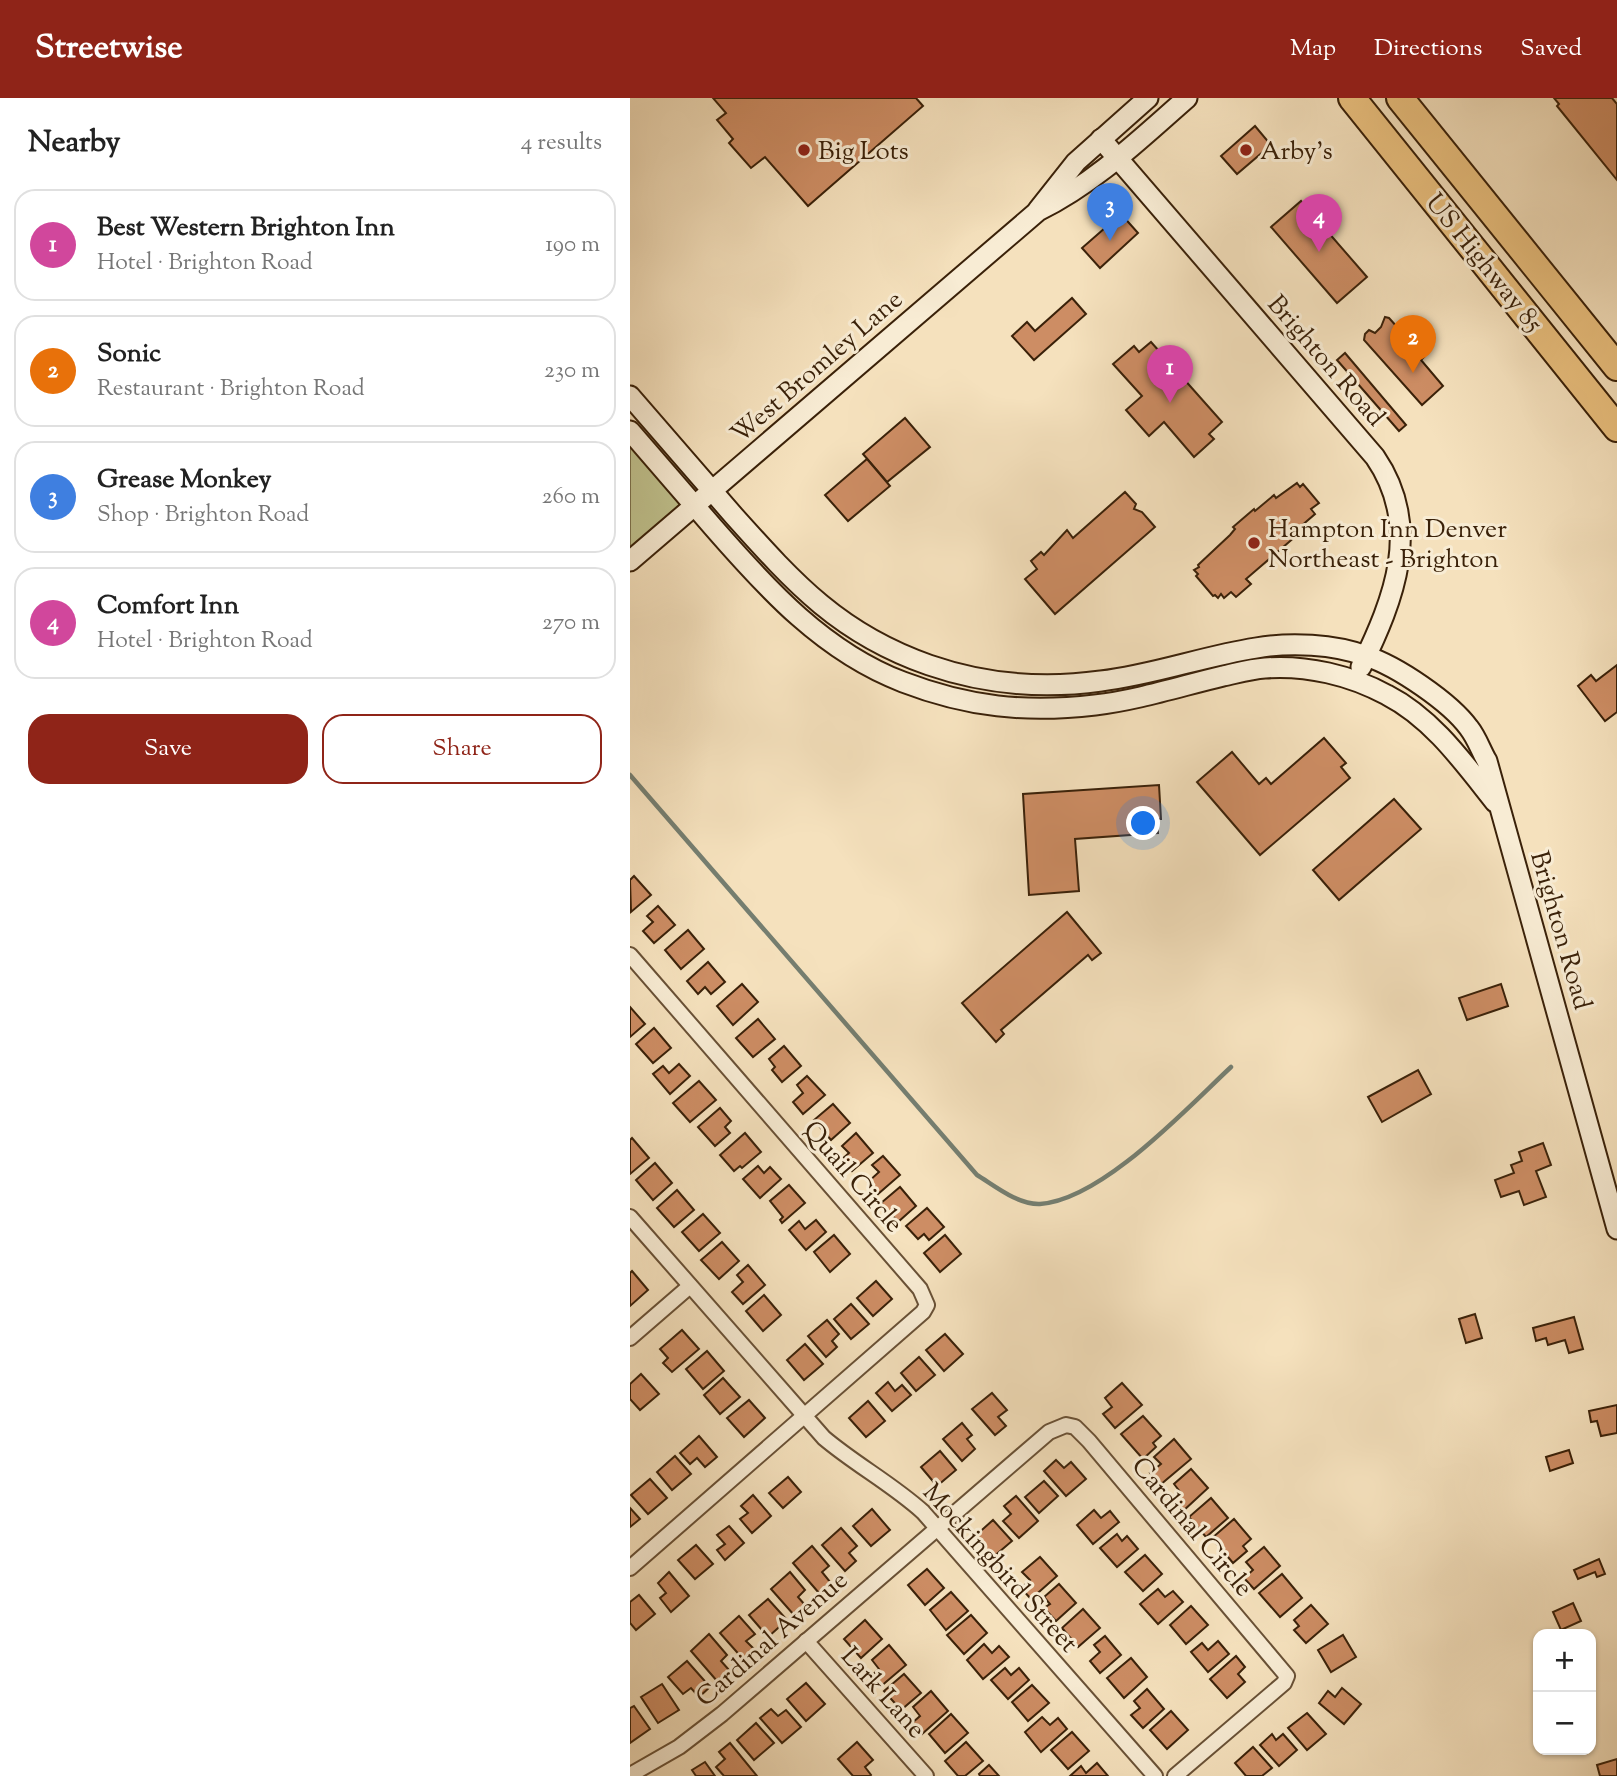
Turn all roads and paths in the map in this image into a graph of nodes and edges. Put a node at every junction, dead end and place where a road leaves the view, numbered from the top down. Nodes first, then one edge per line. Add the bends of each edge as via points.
1 (1148, 98) edge
2 (1187, 98) edge
3 (1400, 98) edge
4 (1352, 101) edge
5 (1101, 139) junction
6 (1118, 158) junction
7 (1038, 211) junction
8 (1617, 367) edge
9 (630, 396) edge
10 (1617, 428) edge
11 (630, 431) edge
12 (712, 491) junction
13 (694, 506) junction
14 (630, 561) edge
15 (1367, 656) junction
16 (1155, 670) junction
17 (1132, 675) junction
18 (1355, 680) junction
19 (1161, 692) junction
20 (1138, 698) junction
21 (1499, 808) junction
22 (630, 955) edge
23 (630, 1217) edge
24 (1617, 1229) edge
25 (690, 1286) junction
26 (630, 1338) edge
27 (803, 1416) junction
28 (937, 1528) junction
29 (630, 1568) edge
30 (806, 1641) junction
31 (920, 1774) edge
32 (630, 1775) edge
33 (1155, 1776) edge
34 (1175, 1776) edge

1 - 5 main road, West Bromley Lane
2 - 6 main road, West Bromley Lane
3 - 8 highway, US Highway 85
4 - 10 highway, US Highway 85
5 - 6 main road, Brighton Road
5 - 7 main road, West Bromley Lane via 1063,175
6 - 7 main road, West Bromley Lane via 1077,191
6 - 15 main road, Brighton Road via 1375,457 1390,482 1400,528 1399,563 1391,599
7 - 12 main road, West Bromley Lane
9 - 12 main road
11 - 13 main road
12 - 13 main road, West Bromley Lane
12 - 17 main road via 806,593 887,648 988,681 1066,685
13 - 14 main road, West Bromley Lane
13 - 20 main road via 793,613 858,660 900,681 971,704 1007,709 1085,706
15 - 16 main road via 1296,645 1259,647
15 - 18 main road, Brighton Road
15 - 21 main road, Brighton Road via 1427,690 1469,729 1487,761
16 - 17 main road
16 - 19 main road
17 - 20 main road
18 - 19 main road via 1288,667 1262,668
18 - 21 main road, Brighton Road via 1389,696 1440,736
19 - 20 main road
21 - 24 main road, Brighton Road
22 - 27 street, Quail Circle via 926,1299 923,1312
23 - 25 street, Mockingbird Street
25 - 26 street
25 - 27 street, Mockingbird Street
27 - 28 street, Mockingbird Street via 844,1456 901,1492
27 - 29 street
28 - 30 street, Cardinal Avenue
28 - 33 street, Mockingbird Street
28 - 34 street, Cardinal Circle via 1056,1428 1066,1425 1080,1431 1287,1676
30 - 31 street, Lark Lane
30 - 32 street, Cardinal Avenue via 679,1747

